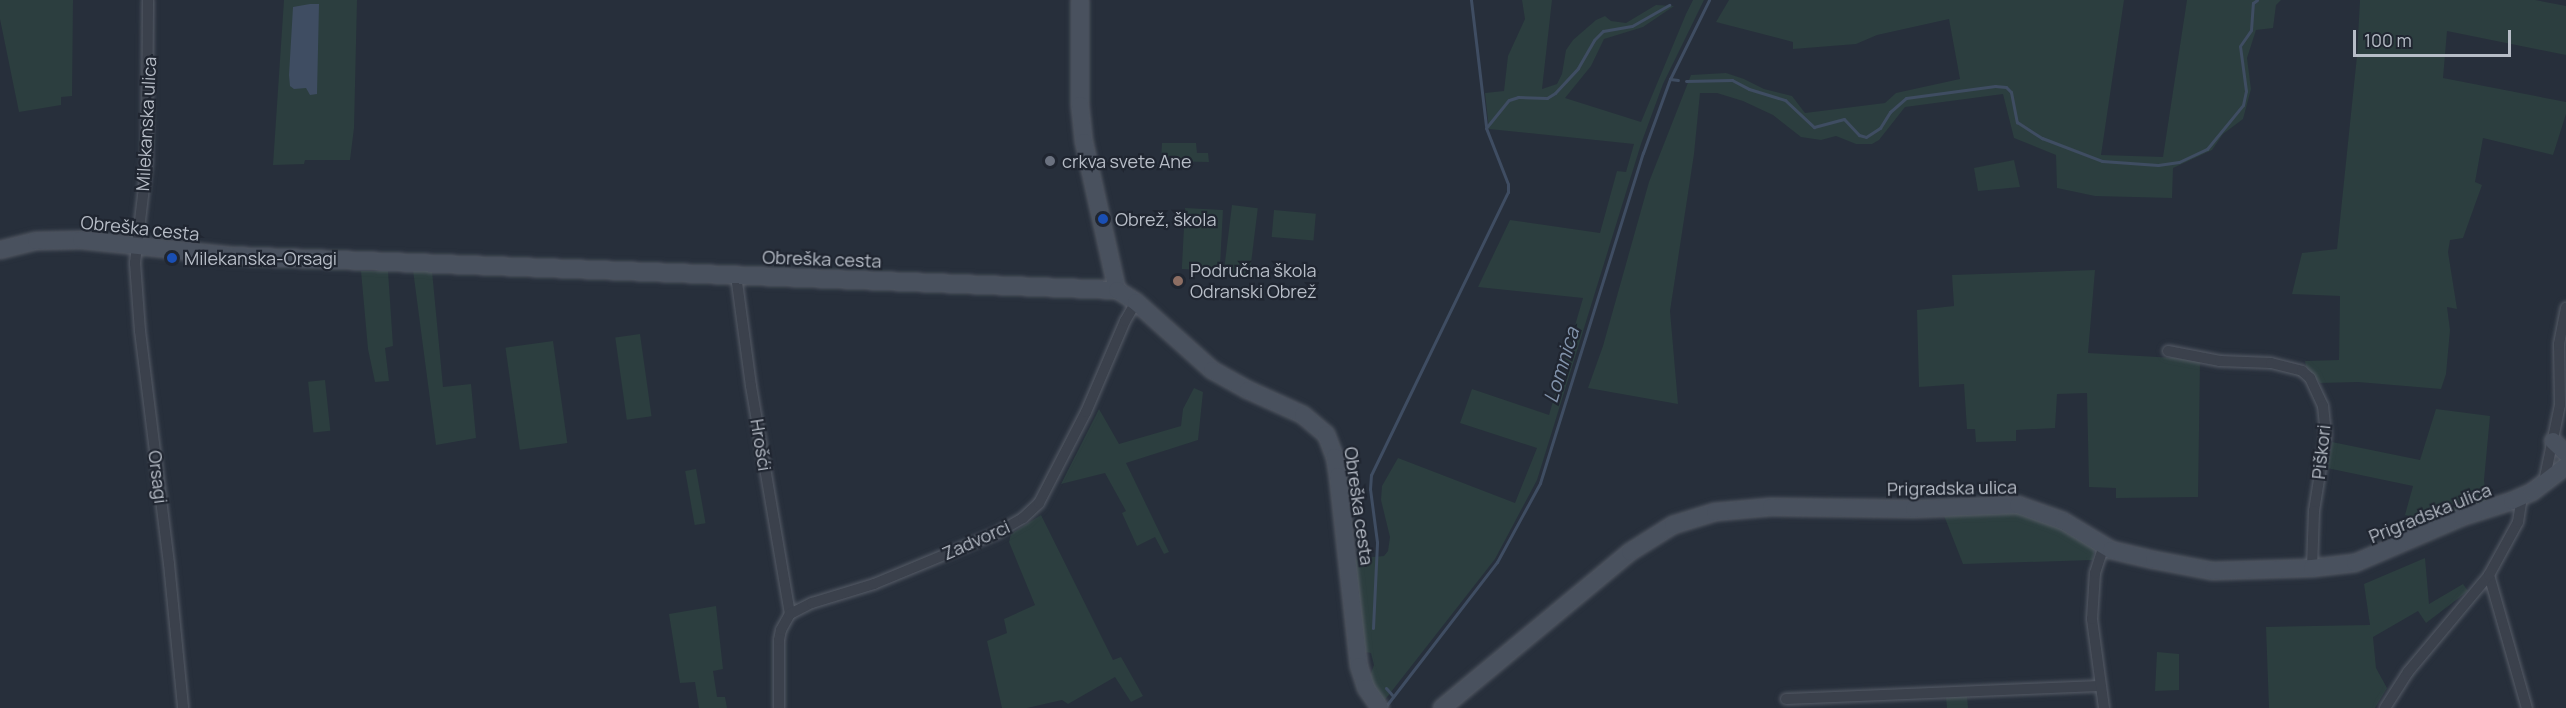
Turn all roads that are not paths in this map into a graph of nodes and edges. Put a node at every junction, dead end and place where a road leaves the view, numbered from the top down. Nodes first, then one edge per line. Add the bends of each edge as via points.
1 (148, 0) edge
2 (1080, 0) edge
3 (137, 247) junction
4 (0, 250) edge
5 (736, 275) junction
6 (1117, 290) junction
7 (1136, 302) junction
8 (2566, 308) edge
9 (2168, 351) dead end
10 (2553, 441) junction
11 (2566, 453) edge
12 (2566, 466) edge
13 (2543, 483) junction
14 (2522, 497) junction
15 (2104, 546) junction
16 (2312, 568) junction
17 (2489, 575) junction
18 (790, 614) junction
19 (2100, 686) junction
20 (1786, 699) dead end
21 (1376, 703) edge
22 (183, 708) edge
23 (779, 708) edge
24 (1442, 708) edge
25 (2103, 708) edge
26 (2385, 708) edge
27 (2527, 708) edge

1 - 3 street, Milekanska ulica via 147,162
2 - 6 main road via 1084,142
3 - 4 main road, Obreška cesta via 57,240 21,243
3 - 5 main road, Obreška cesta via 234,256
3 - 22 street, Orsagi via 140,331
5 - 6 main road, Obreška cesta
5 - 18 street, Hrošći
6 - 7 main road, Obreška cesta
7 - 18 street, Zadvorci via 1056,474 1031,512 997,533
7 - 21 main road, Obreška cesta via 1212,370 1313,421 1330,440 1338,476 1359,666
8 - 10 street via 2560,328 2560,405
9 - 16 street, Piškori via 2220,361 2271,363 2302,371 2310,378 2323,406 2326,436 2314,511
10 - 11 main road
10 - 13 street
12 - 13 main road, Prigradska ulica
13 - 14 main road, Prigradska ulica
14 - 16 main road, Prigradska ulica via 2462,517 2355,563
14 - 17 street via 2518,522
15 - 16 main road, Prigradska ulica via 2212,571
15 - 19 street via 2095,573 2092,619
15 - 24 main road, Prigradska ulica via 2051,515 2018,505 1914,509 1771,507 1715,512 1673,525 1630,552
17 - 26 street via 2408,672
17 - 27 street
18 - 23 street via 779,640
19 - 20 street
19 - 25 street

